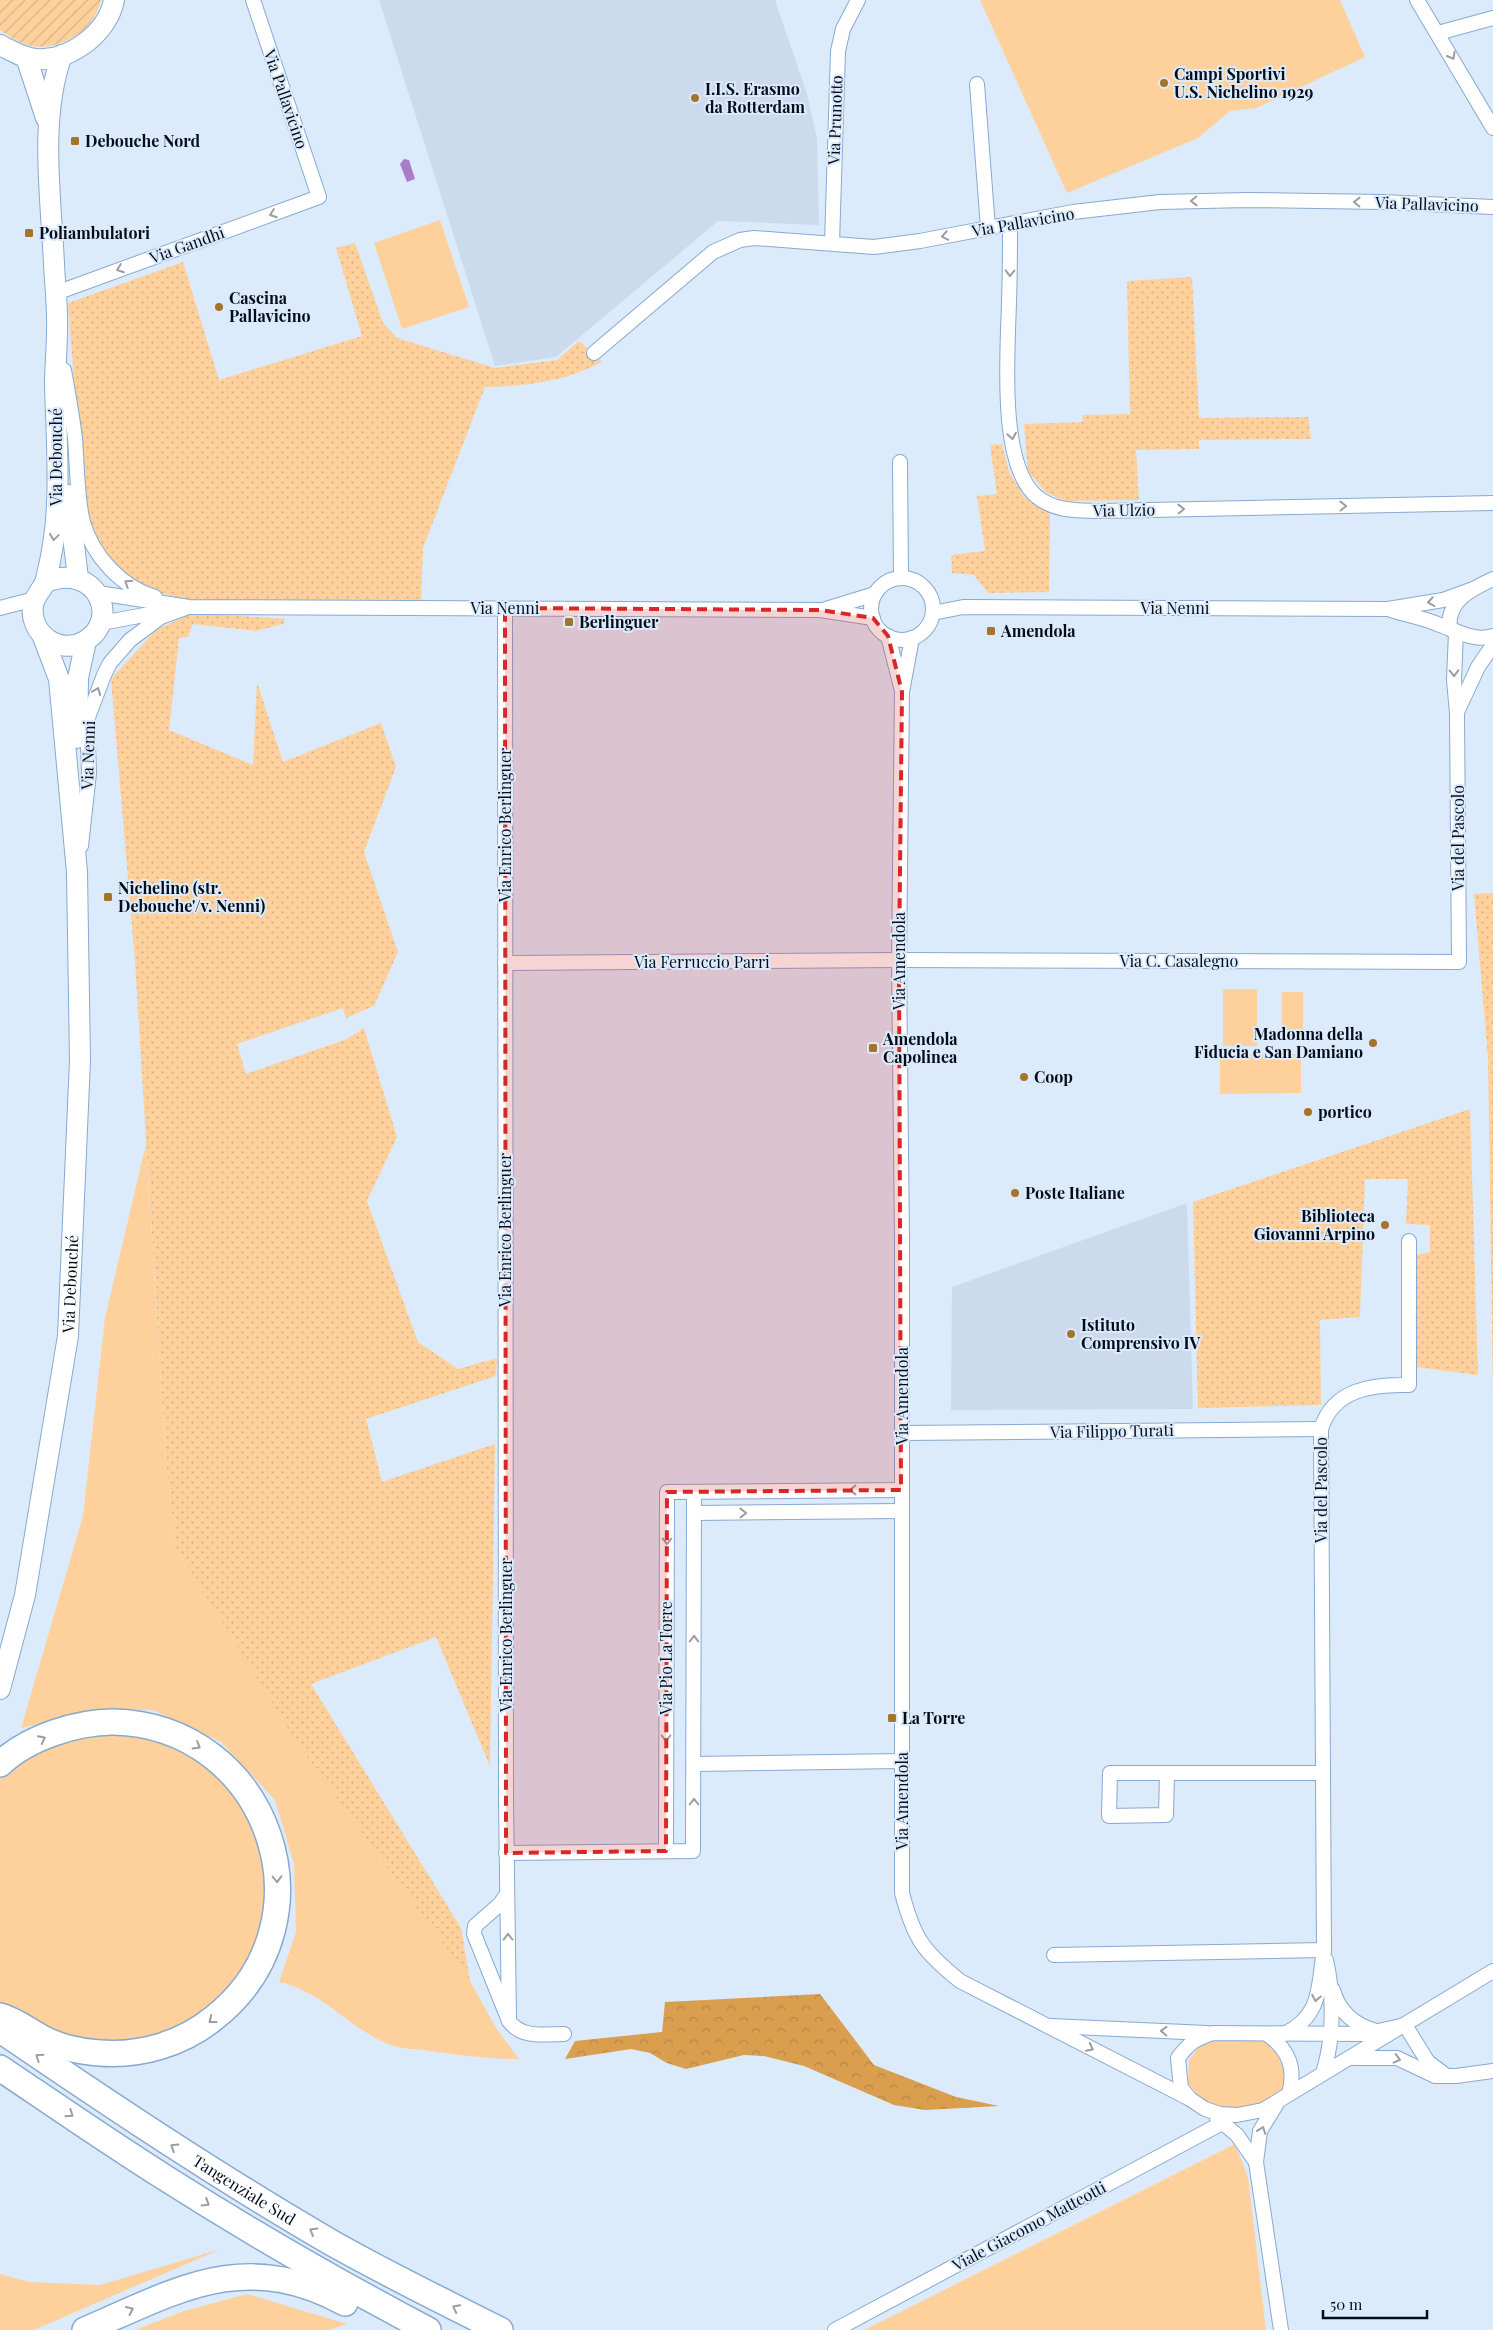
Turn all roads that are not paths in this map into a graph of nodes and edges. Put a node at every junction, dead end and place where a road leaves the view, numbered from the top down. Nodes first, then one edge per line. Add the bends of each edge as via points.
1 (114, 0) edge
2 (253, 0) edge
3 (858, 0) edge
4 (1417, 0) edge
5 (1493, 18) edge
6 (1438, 33) junction
7 (0, 45) edge
8 (62, 55) junction
9 (26, 57) junction
10 (977, 84) dead end
11 (49, 127) junction
12 (1493, 128) edge
13 (319, 197) joint
14 (1493, 207) edge
15 (1010, 225) junction
16 (988, 228) junction
17 (832, 243) junction
18 (56, 293) junction
19 (57, 331) junction
20 (594, 353) dead end
21 (64, 370) junction
22 (900, 462) dead end
23 (1493, 503) edge
24 (78, 578) junction
25 (901, 578) junction
26 (1493, 579) edge
27 (1472, 589) junction
28 (98, 594) junction
29 (875, 594) junction
30 (38, 599) junction
31 (189, 606) junction
32 (933, 606) junction
33 (505, 608) junction
34 (0, 609) edge
35 (1388, 609) junction
36 (820, 610) junction
37 (873, 618) junction
38 (101, 623) junction
39 (1453, 631) junction
40 (43, 636) junction
41 (888, 636) junction
42 (1493, 636) edge
43 (912, 638) junction
44 (86, 640) junction
45 (1493, 644) edge
46 (902, 692) junction
47 (1457, 713) junction
48 (78, 866) junction
49 (899, 960) junction
50 (1459, 962) joint
51 (505, 963) junction
52 (1409, 1240) dead end
53 (1321, 1428) junction
54 (902, 1433) junction
55 (901, 1490) junction
56 (694, 1492) junction
57 (901, 1511) junction
58 (694, 1513) junction
59 (0, 1689) edge
60 (902, 1761) junction
61 (0, 1764) edge
62 (694, 1764) junction
63 (1167, 1773) junction
64 (1323, 1773) junction
65 (666, 1851) junction
66 (506, 1852) junction
67 (507, 1894) junction
68 (1324, 1950) junction
69 (1054, 1955) dead end
70 (508, 1958) junction
71 (485, 1961) junction
72 (1493, 1971) edge
73 (1331, 1982) junction
74 (0, 2016) edge
75 (509, 2021) junction
76 (1405, 2025) junction
77 (1047, 2026) junction
78 (0, 2030) edge
79 (1377, 2032) junction
80 (1213, 2033) junction
81 (564, 2034) dead end
82 (1267, 2034) junction
83 (1284, 2034) junction
84 (1330, 2034) junction
85 (1348, 2058) junction
86 (0, 2068) edge
87 (1493, 2071) edge
88 (1323, 2073) junction
89 (1447, 2076) junction
90 (1283, 2098) junction
91 (1190, 2099) junction
92 (1205, 2109) junction
93 (1224, 2122) junction
94 (1256, 2162) junction
95 (85, 2330) edge
96 (396, 2330) edge
97 (428, 2330) edge
98 (500, 2330) edge
99 (835, 2330) edge
100 (1281, 2330) edge

1 - 8 main road via 101,28 84,44
2 - 13 street, Via Pallavicino
3 - 17 street, Via Prunotto via 843,29 838,51
4 - 6 street
5 - 6 street
6 -> 12 street
7 - 9 main road
8 - 9 main road via 37,59
8 - 11 main road, Via Debouché via 54,76
9 - 11 main road, Via Debouché
10 - 16 street
11 - 18 main road, Via Debouché
13 -> 18 street, Via Gandhi
14 -> 15 street, Via Pallavicino via 1382,202 1160,202 1073,212
15 - 16 street, Via Pallavicino
15 -> 23 street, Via Ulzio via 1007,383 1010,427 1022,479 1045,502 1065,510 1101,511
16 -> 17 street, Via Pallavicino via 874,246
17 - 20 street, Via Pallavicino via 754,238 724,246
18 - 19 main road, Via Debouché
19 - 21 main road, Via Debouché
19 -> 30 main road, Via Debouché via 57,504 54,537
21 - 24 main road, Via Debouché via 68,509
31 -> 21 street, Via Nenni via 145,594 112,572 96,550 83,522
22 - 25 street
24 - 28 main road
24 - 30 main road via 67,576
25 - 29 street via 883,585
25 - 32 street via 917,582 927,590
26 - 27 street
27 -> 35 street, Via Nenni via 1443,600
27 - 39 street, Via del Pascolo via 1452,609 1449,619
28 - 31 street, Via Nenni
28 - 38 main road
29 - 36 street, Via Nenni
29 - 37 street
30 - 34 street
30 - 40 main road, Via Debouché via 36,627
31 - 33 street, Via Nenni via 394,610
31 - 38 street, Via Nenni
48 -> 31 street, Via Nenni via 89,773 88,720 98,689 110,663 130,640 161,617
32 - 35 street, Via Nenni
32 - 43 street via 930,623
33 - 36 street, Via Nenni
33 - 51 street, Via Enrico Berlinguer
35 - 39 street, Via Nenni
36 - 37 street, Via Nenni
37 - 41 street via 878,628
38 - 44 main road, Via Debouché
39 - 42 street, Via Nenni via 1475,637
39 -> 47 street, Via del Pascolo
40 - 44 main road via 64,646
40 - 48 main road, Via Debouché via 59,678
41 - 43 street via 900,640
41 - 46 street, Via Amendola
43 - 46 street, Via Amendola
44 - 48 main road, Via Debouché via 78,678 76,715 80,773
45 - 47 street, Via del Pascolo via 1478,667
46 - 49 street, Via Amendola
47 - 50 street, Via del Pascolo
48 - 59 main road, Via Debouché via 80,1060 68,1336 25,1595
49 - 50 street, Via C. Casalegno
49 - 51 street, Via Ferruccio Parri
49 - 54 street, Via Amendola
51 - 66 street, Via Enrico Berlinguer
52 - 53 street, Via del Pascolo via 1408,1385 1372,1386 1345,1396 1325,1416
53 - 54 street, Via Filippo Turati
53 - 64 street, Via del Pascolo
54 - 55 street, Via Amendola
55 -> 56 street, Via Pio La Torre
55 - 57 street, Via Amendola
56 - 58 street, Via Pio La Torre
56 -> 65 street, Via Pio La Torre via 667,1492
58 -> 57 street
57 - 60 street, Via Amendola
62 -> 58 street, Via Pio La Torre
60 - 62 street
60 - 77 street, Via Amendola via 902,1894 920,1942 960,1981
61 -> 74 highway via 47,1736 99,1722 148,1725 174,1734 213,1756 246,1790 267,1829 278,1882 275,1918 263,1959 251,1980 223,2012 184,2038 128,2053 99,2053 68,2047
65 -> 62 street, Via Pio La Torre via 693,1851
63 - 63 street via 1110,1773 1109,1816 1166,1816
63 - 64 street
64 - 68 street, Via del Pascolo
65 - 66 street
66 - 67 street, Via Enrico Berlinguer
70 -> 67 street, Via Enrico Berlinguer
67 - 71 street via 475,1926 474,1934
68 - 69 street
68 - 73 street, Via del Pascolo
68 -> 83 street, Via del Pascolo via 1316,2004 1302,2023
70 - 71 street via 499,1967
70 - 75 street, Via Enrico Berlinguer
71 - 75 street
72 - 76 street
73 - 79 street, Via del Pascolo via 1343,2012 1353,2021
73 - 84 street, Via del Pascolo
75 - 81 street via 524,2034
76 - 79 street
76 - 85 street
76 - 89 street via 1428,2062
80 -> 77 street, Via Amendola
77 -> 91 street, Via Amendola
98 -> 78 highway, Tangenziale Sud via 334,2244 145,2128
79 - 84 street
80 - 82 street
80 - 91 street via 1188,2044 1178,2058 1181,2088
82 - 83 street
82 - 90 street via 1282,2046 1292,2067 1292,2080
83 - 84 street
84 - 88 street, Via del Pascolo via 1330,2053
85 - 88 street
85 -> 89 street via 1397,2058 1435,2076
86 -> 97 highway, Tangenziale Sud via 226,2216
87 - 89 street
88 - 90 street
90 - 92 street via 1264,2110 1237,2115
94 -> 90 street via 1260,2131
91 - 92 street
92 - 93 street
93 - 94 street via 1247,2146
93 - 99 street, Viale Giacomo Matteotti
94 - 100 street
95 -> 96 highway via 166,2295 222,2279 249,2276 274,2277 323,2291

